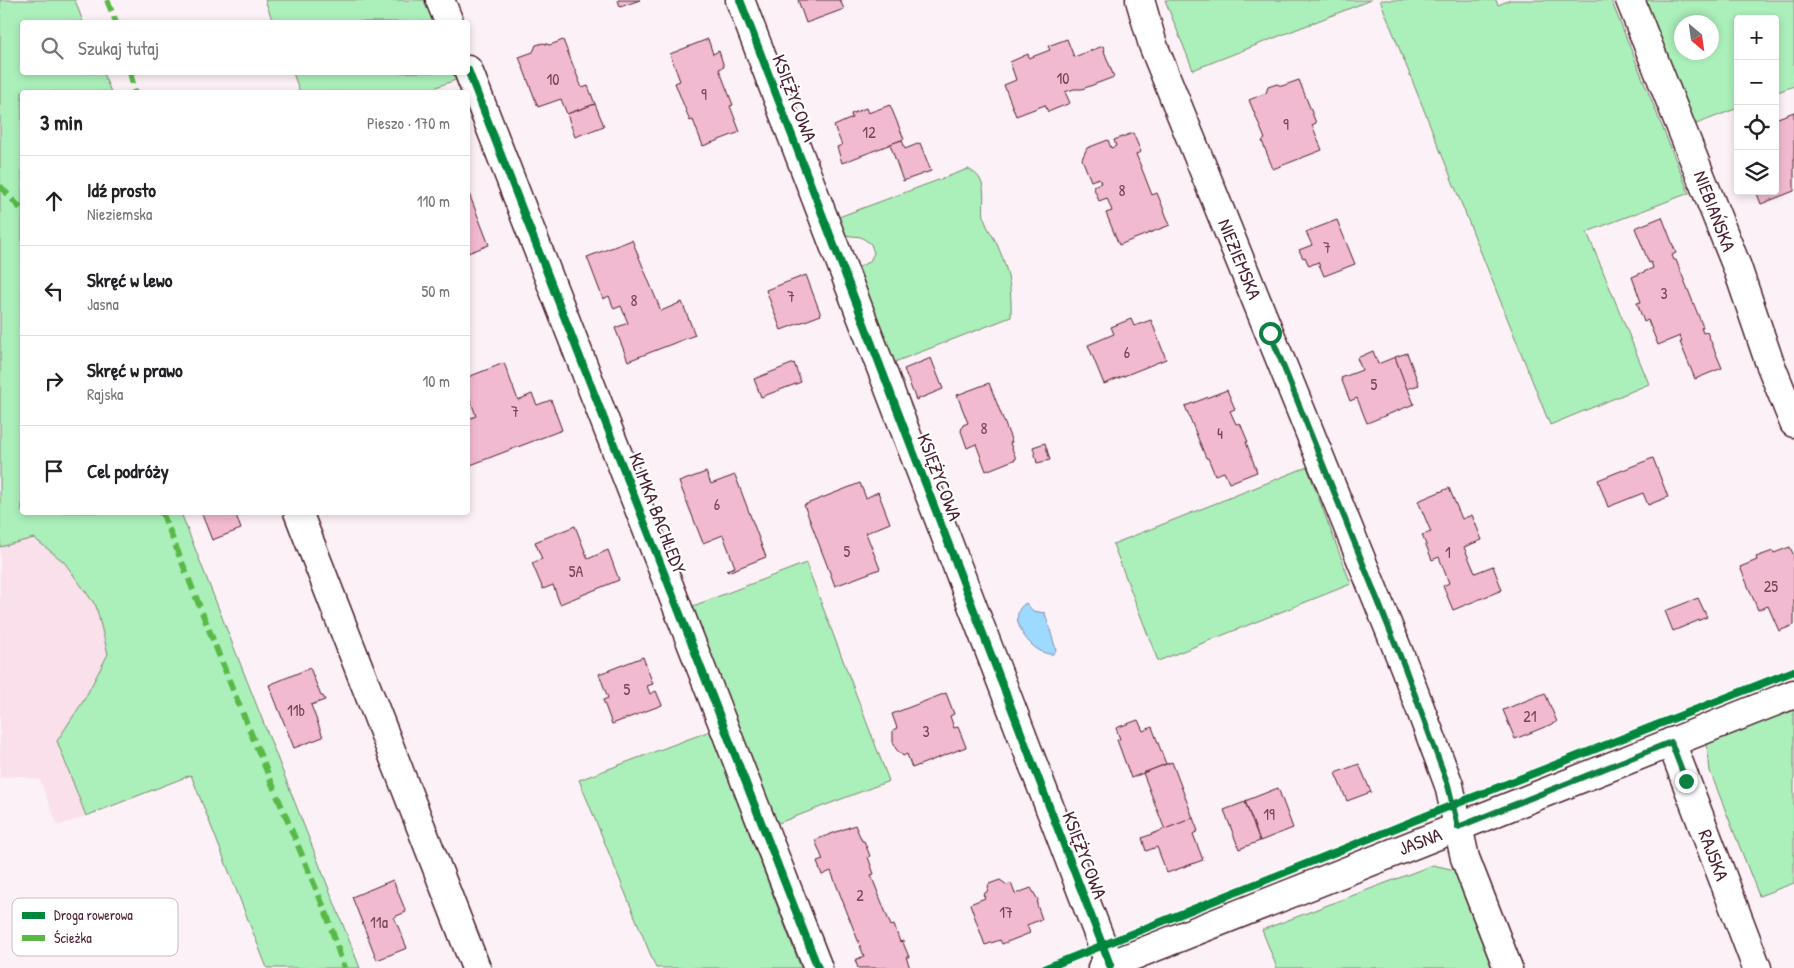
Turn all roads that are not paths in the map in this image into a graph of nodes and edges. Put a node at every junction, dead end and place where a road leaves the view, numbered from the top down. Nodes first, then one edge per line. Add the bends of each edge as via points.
1 (440, 0) edge
2 (740, 0) edge
3 (1140, 0) edge
4 (1630, 0) edge
5 (448, 20) edge
6 (470, 75) edge
7 (1794, 424) edge
8 (299, 515) edge
9 (1794, 694) edge
10 (1671, 742) junction
11 (1458, 827) junction
12 (1106, 966) edge
13 (476, 968) edge
14 (818, 968) edge
15 (1508, 968) edge
16 (1757, 968) edge

1 - 5 street
2 - 12 street, KSIĘŻYCOWA
3 - 11 street, NIEZIEMSKA via 1153,45 1405,668 1448,785
4 - 7 street, NIEBIAŃSKA via 1734,258
6 - 14 street, KLIMKA BACHLEDY
8 - 13 street
9 - 10 street, JASNA
10 - 11 street, JASNA
10 - 16 street, RAJSKA
11 - 12 street, JASNA
11 - 15 street, NIEZIEMSKA via 1465,858

